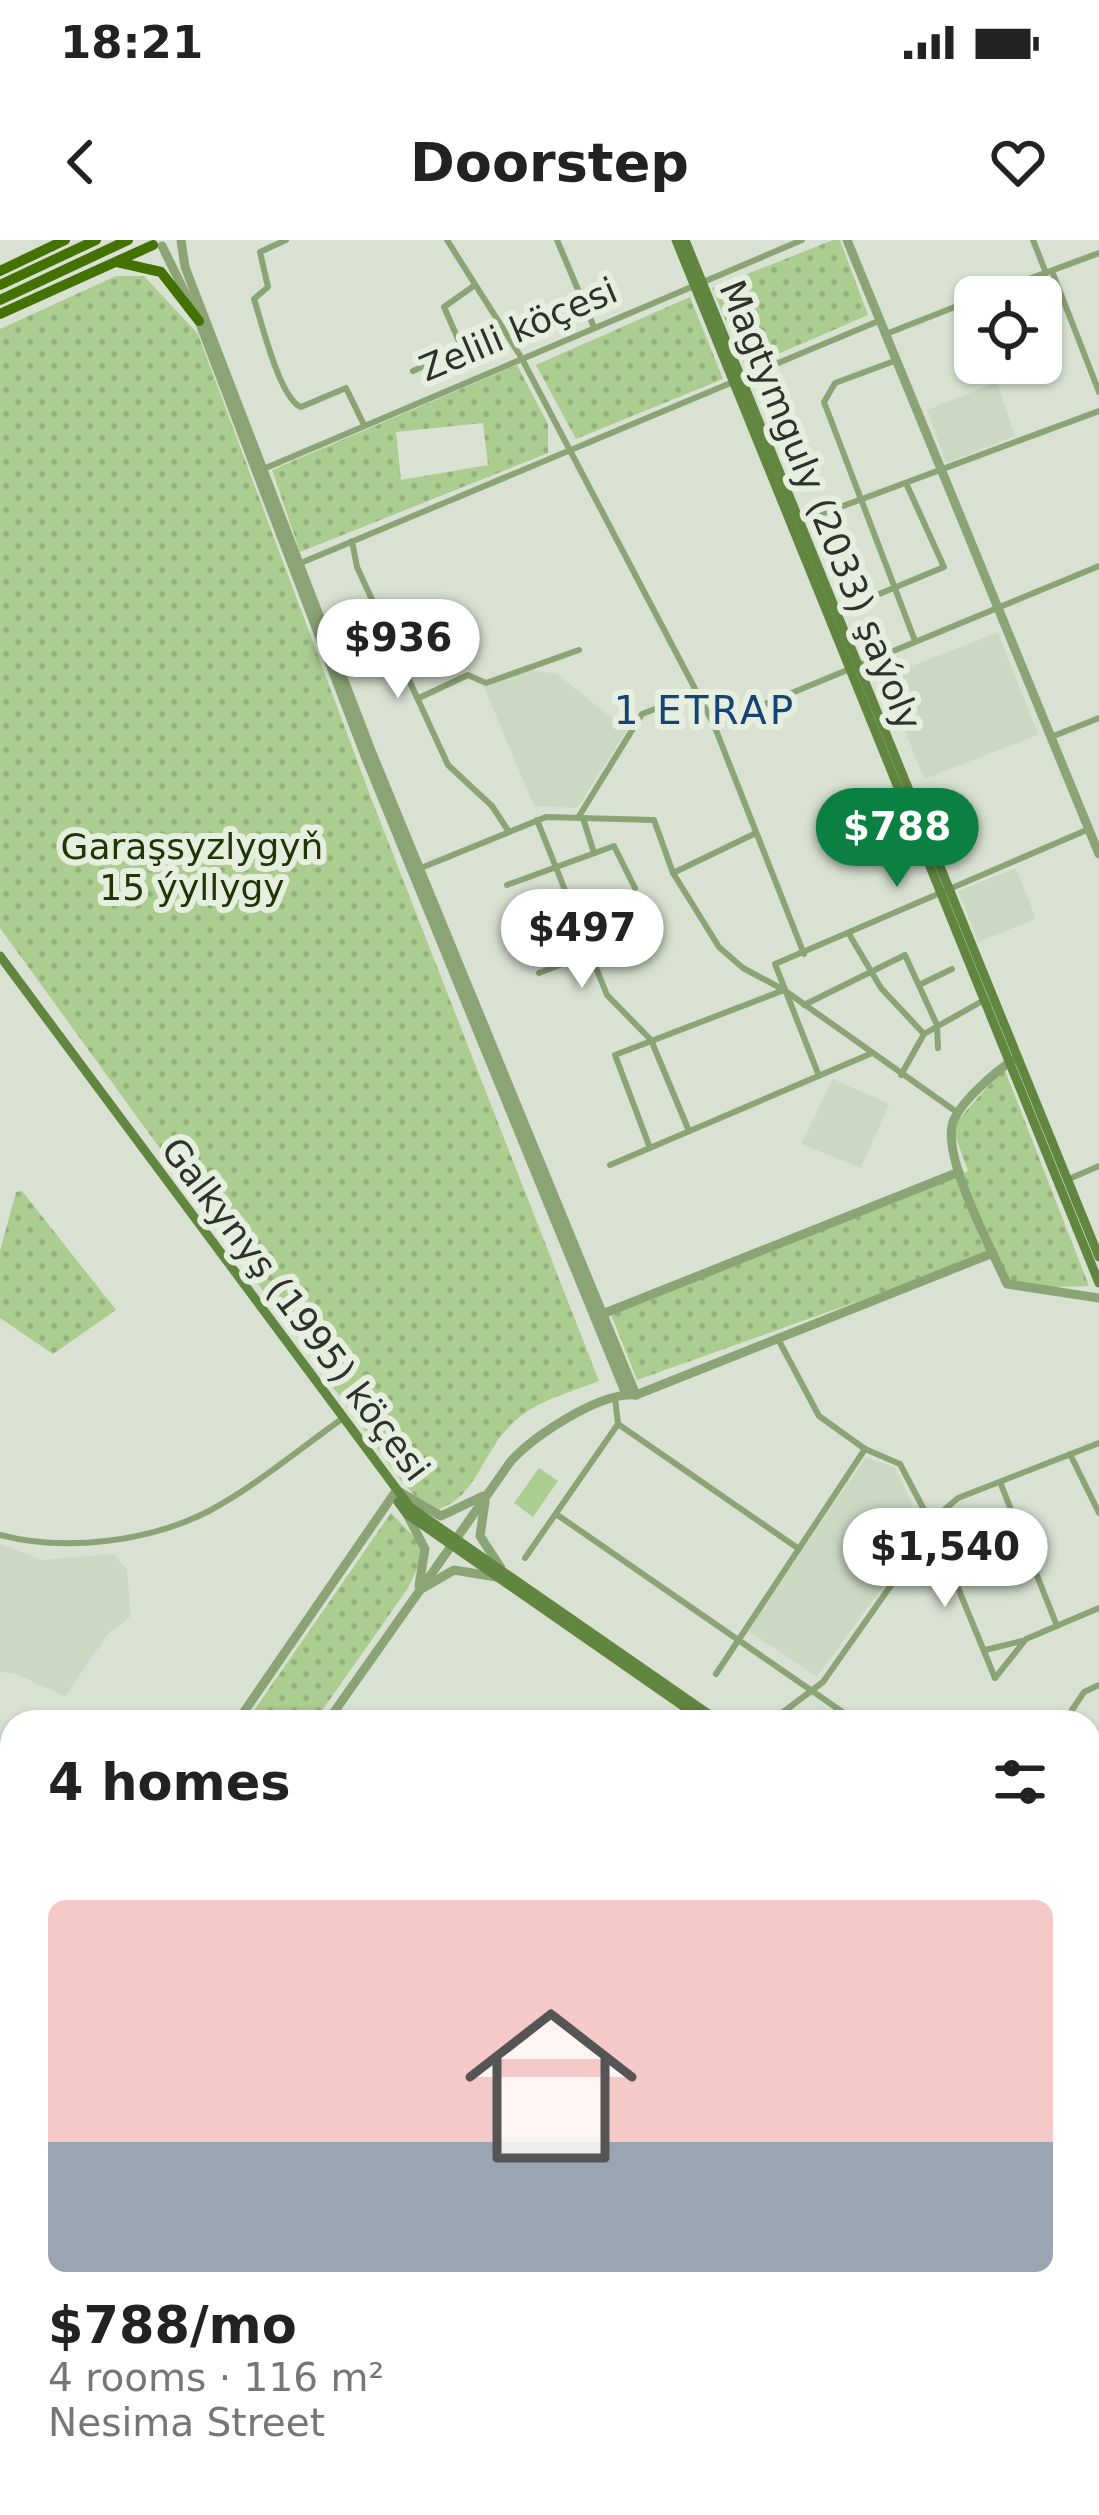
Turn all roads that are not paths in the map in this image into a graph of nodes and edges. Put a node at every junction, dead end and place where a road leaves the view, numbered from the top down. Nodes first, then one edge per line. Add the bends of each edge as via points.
1 (65, 240) edge
2 (96, 240) edge
3 (128, 240) edge
4 (180, 240) edge
5 (286, 240) edge
6 (446, 240) edge
7 (557, 240) edge
8 (680, 240) edge
9 (802, 240) edge
10 (848, 240) edge
11 (1034, 240) edge
12 (153, 244) edge
13 (1099, 253) edge
14 (102, 265) junction
15 (0, 271) edge
16 (1049, 272) junction
17 (1038, 276) edge
18 (696, 282) junction
19 (0, 285) edge
20 (475, 285) junction
21 (0, 300) edge
22 (954, 307) edge
23 (0, 314) edge
24 (880, 320) junction
25 (199, 321) junction
26 (593, 326) junction
27 (886, 334) junction
28 (521, 356) junction
29 (897, 361) junction
30 (413, 371) dead end
31 (737, 382) junction
32 (1099, 392) edge
33 (1099, 411) edge
34 (364, 425) junction
35 (569, 450) junction
36 (262, 470) junction
37 (941, 470) junction
38 (906, 483) junction
39 (861, 500) junction
40 (800, 522) junction
41 (352, 541) junction
42 (296, 565) junction
43 (1099, 566) edge
44 (899, 588) junction
45 (997, 607) junction
46 (836, 612) junction
47 (915, 641) junction
48 (579, 650) dead end
49 (853, 666) junction
50 (697, 693) junction
51 (420, 698) junction
52 (1099, 718) edge
53 (714, 725) junction
54 (1051, 737) junction
55 (580, 818) junction
56 (537, 820) junction
57 (1089, 829) junction
58 (509, 832) junction
59 (754, 834) junction
60 (594, 853) junction
61 (1099, 854) edge
62 (555, 867) junction
63 (416, 869) junction
64 (673, 873) junction
65 (507, 885) dead end
66 (635, 888) dead end
67 (945, 892) junction
68 (572, 907) junction
69 (521, 925) dead end
70 (849, 934) junction
71 (590, 953) junction
72 (804, 954) junction
73 (0, 959) edge
74 (870, 968) junction
75 (952, 969) dead end
76 (539, 973) dead end
77 (921, 984) junction
78 (784, 990) junction
79 (984, 1000) junction
80 (804, 1005) junction
81 (937, 1025) junction
82 (924, 1034) junction
83 (650, 1040) junction
84 (938, 1048) dead end
85 (870, 1054) junction
86 (1013, 1060) junction
87 (901, 1075) junction
88 (819, 1076) junction
89 (958, 1113) junction
90 (689, 1131) junction
91 (650, 1148) junction
92 (610, 1166) dead end
93 (1099, 1166) edge
94 (959, 1172) junction
95 (1067, 1179) junction
96 (993, 1253) junction
97 (1099, 1257) edge
98 (1099, 1282) edge
99 (1099, 1298) edge
100 (599, 1316) junction
101 (778, 1339) junction
102 (626, 1396) junction
103 (339, 1421) junction
104 (618, 1424) junction
105 (1099, 1442) edge
106 (865, 1449) junction
107 (1070, 1454) junction
108 (1000, 1482) junction
109 (394, 1491) junction
110 (487, 1493) junction
111 (1099, 1513) edge
112 (407, 1514) junction
113 (556, 1514) junction
114 (933, 1527) junction
115 (0, 1535) edge
116 (452, 1542) junction
117 (799, 1550) junction
118 (525, 1558) dead end
119 (502, 1576) junction
120 (418, 1591) junction
121 (1099, 1608) edge
122 (1057, 1626) junction
123 (738, 1640) junction
124 (1024, 1641) junction
125 (985, 1650) junction
126 (716, 1674) dead end
127 (1099, 1685) edge
128 (809, 1688) junction
129 (245, 1710) edge
130 (335, 1710) edge
131 (689, 1710) edge
132 (702, 1710) edge
133 (784, 1710) edge
134 (840, 1710) edge
135 (1072, 1710) edge

1 - 15 main road
2 - 19 main road
3 - 21 main road
4 - 12 street
4 - 36 street
5 - 34 street via 260,252 268,287 254,299 290,402 301,407 346,388
6 - 20 street
7 - 26 street
8 - 18 main road, Magtymguly (2033) şaýoly
9 - 18 street, Zelili köçesi
10 - 24 street
11 - 16 street
12 - 14 main road
12 - 25 street
13 - 16 street
14 - 23 main road
14 - 25 main road via 134,262 161,272
16 - 17 street
16 - 32 street
18 - 26 street, Zelili köçesi
18 - 31 main road, Magtymguly (2033) şaýoly
20 - 28 street
20 - 30 street via 444,307 462,348
22 - 27 street
24 - 27 street
24 - 31 street
25 - 36 street
26 - 28 street, Zelili köçesi
27 - 29 street
28 - 34 street, Zelili köçesi
28 - 35 street
29 - 37 street
29 - 39 street via 835,383 824,402
31 - 35 street
31 - 40 main road, Magtymguly (2033) şaýoly
31 - 49 main road, Magtymguly (2033) şaýoly
33 - 37 street
34 - 36 street, Zelili köçesi
35 - 41 street
35 - 50 street
36 - 42 street
37 - 38 street
37 - 45 street
38 - 39 street
38 - 44 street via 944,567
39 - 40 street
39 - 44 street
40 - 46 main road, Magtymguly (2033) şaýoly
41 - 42 street
41 - 51 street via 356,567
42 - 63 street
43 - 45 street
44 - 46 street
44 - 47 street
45 - 47 street
45 - 54 street
46 - 49 main road, Magtymguly (2033) şaýoly
47 - 49 street
48 - 51 street via 486,683 468,675
49 - 53 street
49 - 67 main road, Magtymguly (2033) şaýoly
50 - 53 street
50 - 55 street via 642,714
51 - 58 street via 448,765
52 - 54 street
53 - 59 street
54 - 57 street
55 - 56 street
55 - 60 street
55 - 64 street via 654,820
56 - 58 street
56 - 62 street
57 - 61 street
57 - 67 street
58 - 63 street
59 - 64 street
59 - 72 street
60 - 62 street
60 - 66 street via 619,848
62 - 65 street
62 - 68 street
63 - 100 street
64 - 78 street via 719,947
67 - 70 street
67 - 79 main road, Magtymguly (2033) şaýoly
67 - 86 main road, Magtymguly (2033) şaýoly
68 - 69 street
68 - 71 street
70 - 72 street
70 - 74 street
71 - 76 street
71 - 83 street via 607,995
72 - 78 street via 775,964
73 - 103 main road, Galkynyş (1995) köçesi
73 - 109 main road, Galkynyş (1995) köçesi
74 - 77 street via 905,955
74 - 80 street
74 - 82 street
75 - 77 street
77 - 81 street
78 - 80 street
78 - 83 street
78 - 88 street
79 - 81 street
79 - 86 main road, Magtymguly (2033) şaýoly
80 - 85 street
81 - 82 street
81 - 84 street
82 - 87 street
83 - 90 street
83 - 91 street via 615,1055
85 - 87 street
85 - 88 street
86 - 89 street
86 - 95 main road, Magtymguly (2033) şaýoly
86 - 98 main road, Magtymguly (2033) şaýoly
87 - 89 street
88 - 90 street
89 - 94 street via 951,1137
90 - 91 street
91 - 92 street
93 - 95 street
94 - 96 street
94 - 100 street
95 - 97 main road, Magtymguly (2033) şaýoly
96 - 99 street via 1014,1288
96 - 101 street
100 - 102 street
101 - 102 street
101 - 106 street via 819,1416
102 - 104 street
102 - 110 street via 543,1432
103 - 109 main road, Galkynyş (1995) köçesi
103 - 115 street via 185,1521 99,1541 45,1545
104 - 113 street
104 - 117 street
105 - 107 street
106 - 114 street via 900,1464
106 - 117 street
107 - 108 street
107 - 111 street
108 - 114 street via 958,1498
108 - 122 street
109 - 110 street via 436,1516
109 - 112 main road, Galkynyş (1995) köçesi
109 - 116 main road, Galkynyş (1995) köçesi
109 - 129 street
110 - 116 street
110 - 119 street via 480,1536
112 - 116 main road, Galkynyş (1995) köçesi
112 - 120 street via 425,1549
113 - 118 street
113 - 123 street
114 - 125 street
114 - 128 street via 823,1682
116 - 119 main road, Galkynyş (1995) köçesi
116 - 120 street
117 - 123 street
119 - 120 street via 454,1570
119 - 131 main road, Galkynyş (1995) köçesi
119 - 132 main road, Galkynyş (1995) köçesi
120 - 130 street
121 - 122 street
122 - 124 street
123 - 126 street
123 - 128 street
124 - 125 street
124 - 125 street via 995,1678
127 - 135 street
128 - 133 street
128 - 134 street

